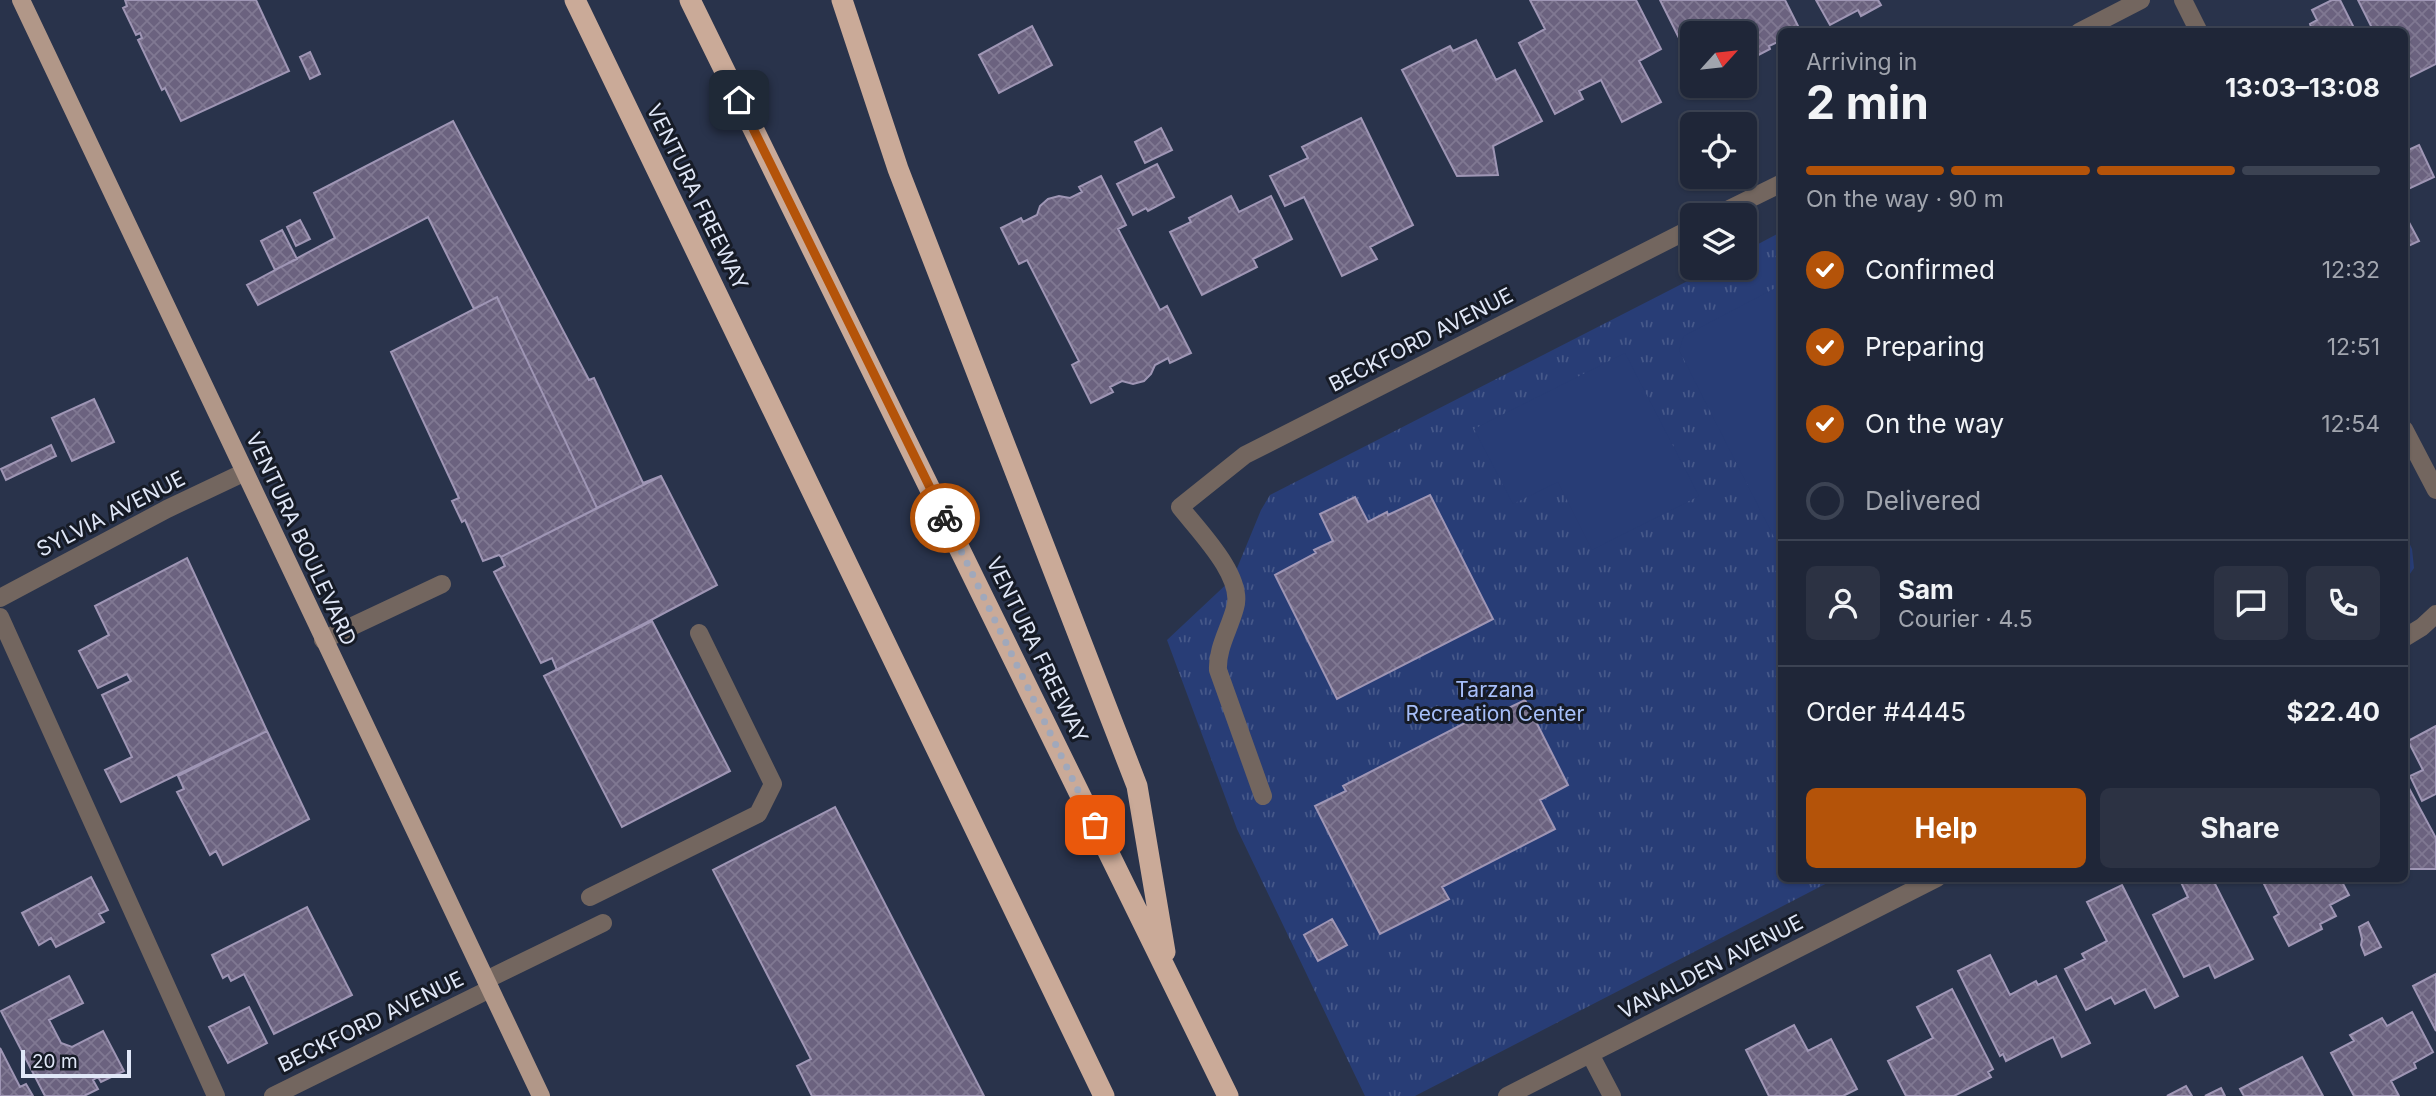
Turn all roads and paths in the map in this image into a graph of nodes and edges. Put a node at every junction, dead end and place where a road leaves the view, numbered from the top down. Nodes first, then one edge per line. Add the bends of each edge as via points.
1 (21, 0) edge
2 (575, 0) edge
3 (690, 0) edge
4 (842, 0) edge
5 (2141, 0) edge
6 (2183, 0) edge
7 (2088, 28) edge
8 (2197, 28) edge
9 (1778, 185) edge
10 (1741, 203) edge
11 (1680, 234) edge
12 (2408, 437) edge
13 (245, 472) junction
14 (2436, 490) edge
15 (442, 584) dead end
16 (0, 598) edge
17 (2436, 614) edge
18 (0, 617) edge
19 (699, 633) dead end
20 (2408, 636) edge
21 (323, 640) junction
22 (1263, 796) dead end
23 (1929, 882) edge
24 (590, 897) dead end
25 (603, 923) dead end
26 (1169, 975) junction
27 (488, 984) junction
28 (1590, 1054) junction
29 (216, 1096) edge
30 (273, 1096) edge
31 (541, 1096) edge
32 (1104, 1096) edge
33 (1228, 1096) edge
34 (1507, 1096) edge
35 (1612, 1096) edge

1 - 13 main road, VENTURA BOULEVARD
2 - 32 highway, VENTURA FREEWAY
3 - 26 highway, VENTURA FREEWAY
4 - 26 highway via 898,169 1137,786
5 - 7 street
6 - 8 street
9 - 10 street
11 - 22 street, BECKFORD AVENUE via 1245,455 1180,507 1225,564 1237,592 1237,605 1218,655 1218,670
12 - 14 street
13 - 16 street, SYLVIA AVENUE
13 - 21 main road, VENTURA BOULEVARD
15 - 21 street
17 - 20 street
18 - 29 street
19 - 24 street via 773,785 758,814
21 - 27 main road, VENTURA BOULEVARD
23 - 28 street, VANALDEN AVENUE
25 - 27 street, BECKFORD AVENUE
26 - 33 highway, VENTURA FREEWAY
27 - 30 street, BECKFORD AVENUE
27 - 31 main road, VENTURA BOULEVARD
28 - 34 street, VANALDEN AVENUE
28 - 35 street

